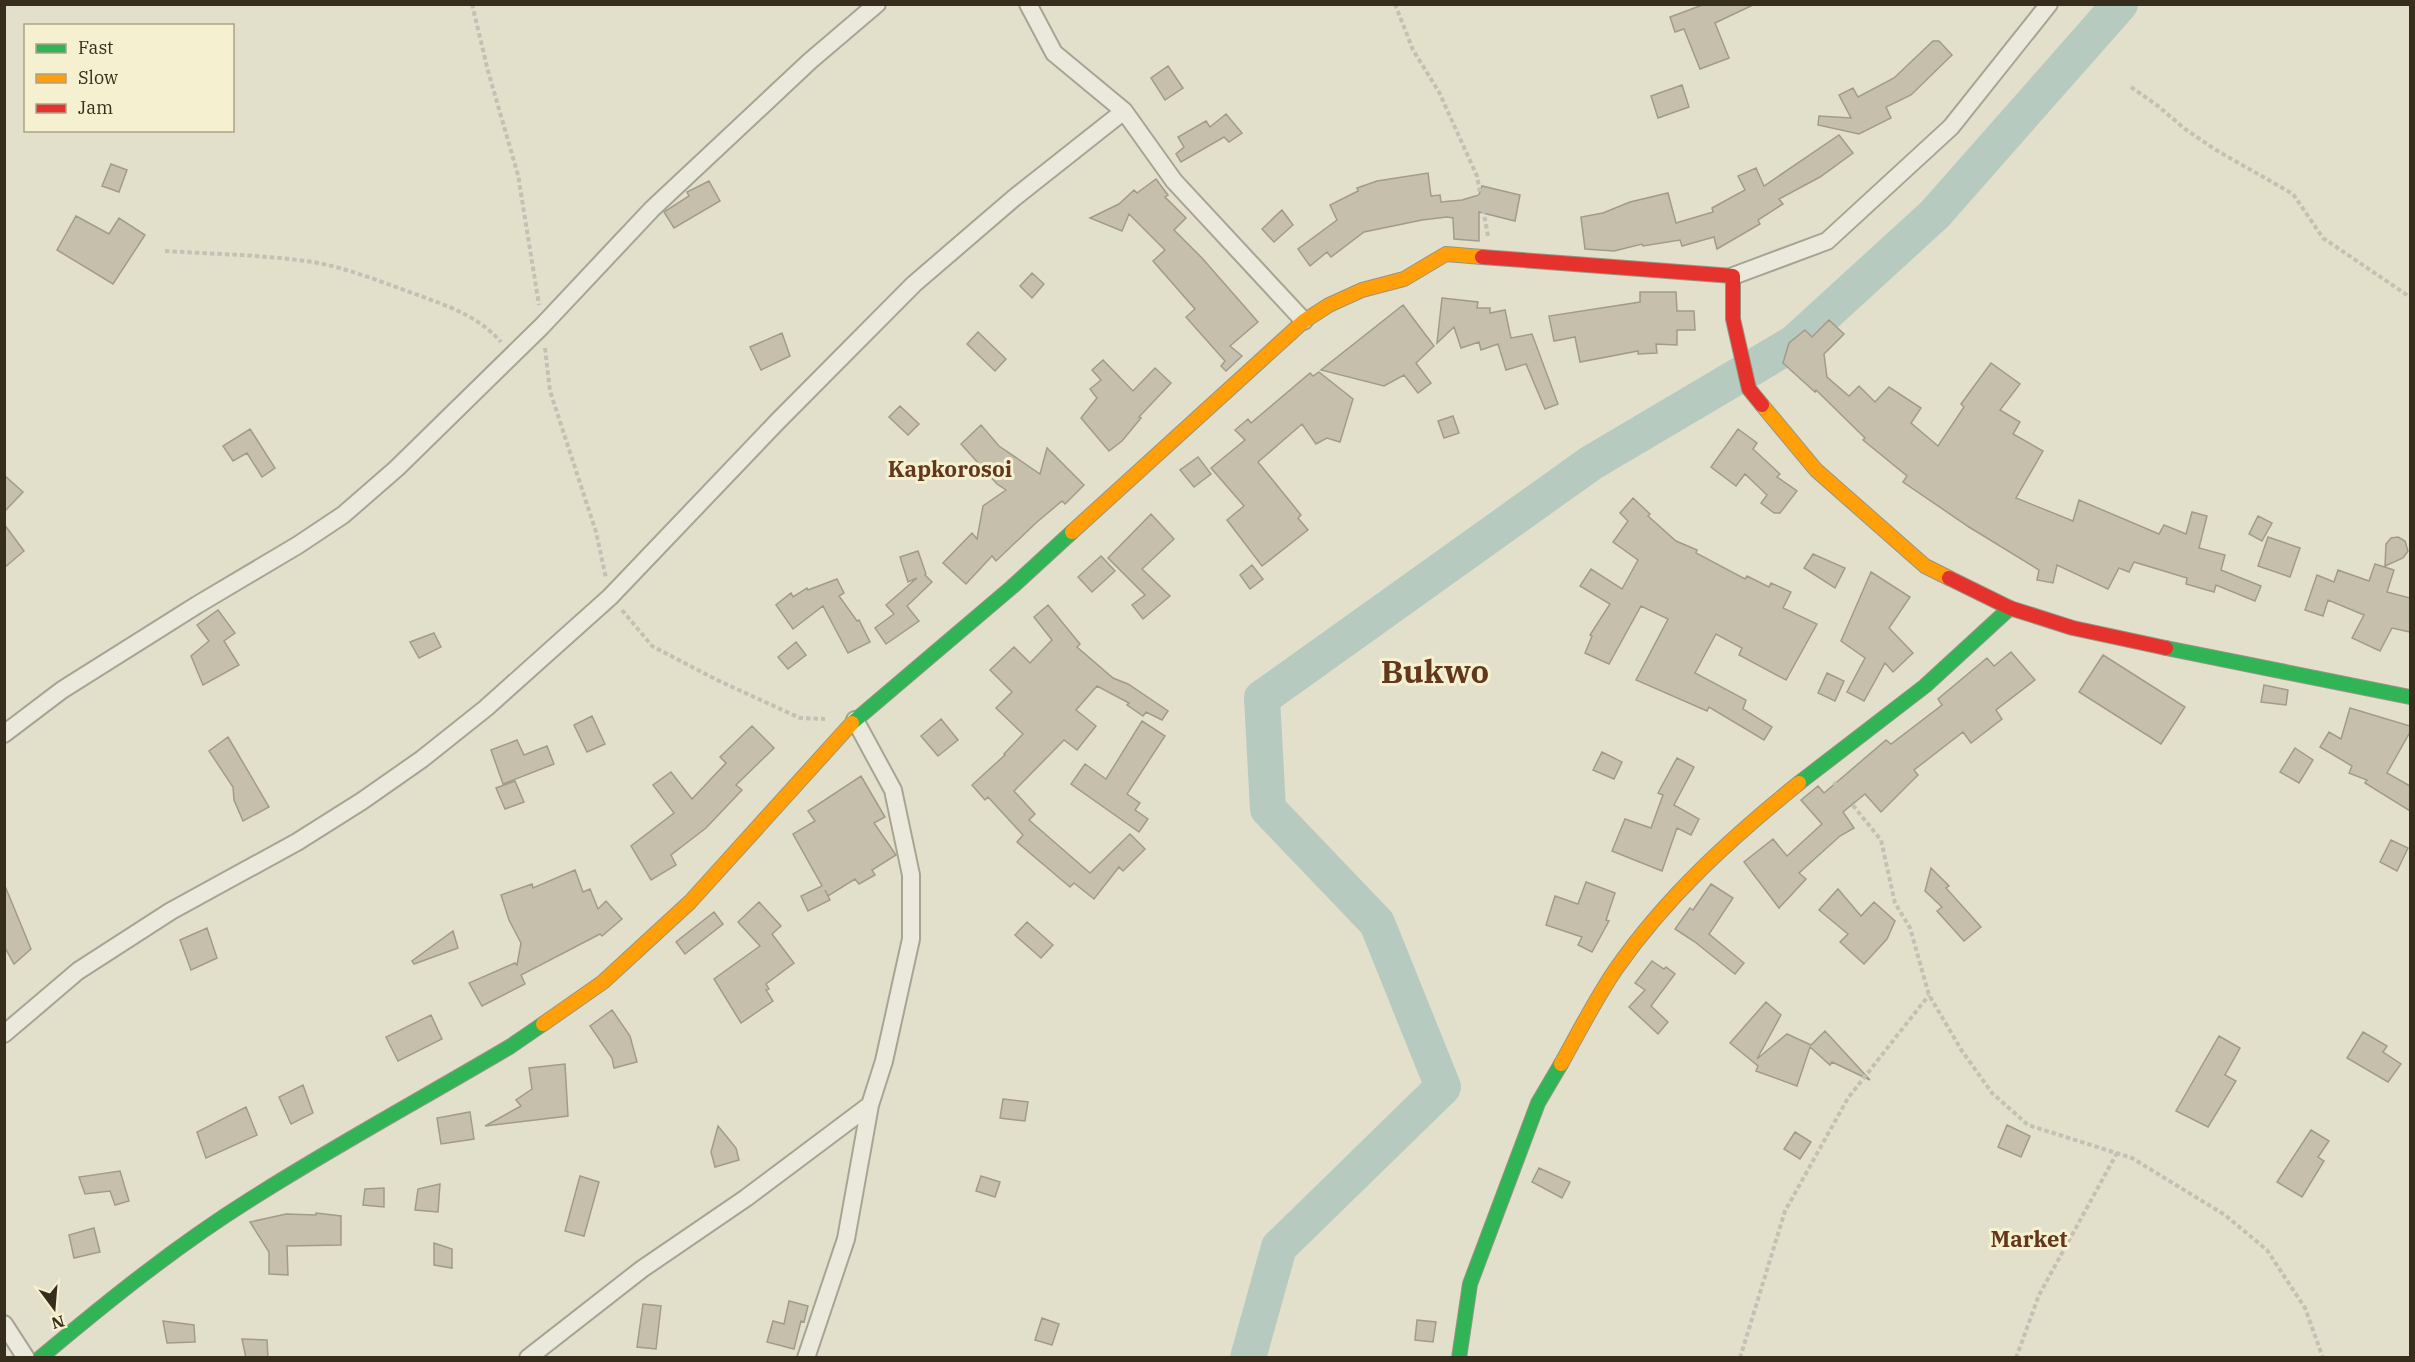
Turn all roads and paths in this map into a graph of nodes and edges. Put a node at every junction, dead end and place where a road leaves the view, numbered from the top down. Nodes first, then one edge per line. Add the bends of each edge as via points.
1 (877, 4) edge
2 (1028, 4) edge
3 (1395, 4) edge
4 (2049, 4) edge
5 (2131, 87) dead end
6 (1124, 111) junction
7 (165, 251) dead end
8 (1495, 259) junction
9 (1733, 276) junction
10 (2410, 297) edge
11 (1304, 321) junction
12 (511, 354) junction
13 (610, 597) junction
14 (2010, 608) junction
15 (2410, 697) edge
16 (855, 720) junction
17 (4, 734) edge
18 (1821, 765) junction
19 (1929, 995) junction
20 (4, 1034) edge
21 (870, 1105) junction
22 (2117, 1153) junction
23 (4, 1324) edge
24 (535, 1355) edge
25 (26, 1358) edge
26 (40, 1358) edge
27 (806, 1358) edge
28 (1459, 1358) edge
29 (1740, 1358) edge
30 (2016, 1358) edge
31 (2324, 1358) edge

1 - 12 street via 652,209
2 - 6 street via 1054,53
3 - 8 path via 1413,50 1439,92 1477,176
4 - 9 street via 1951,127 1827,241
5 - 10 path via 2216,150 2293,194 2323,238
6 - 11 street via 1174,181
6 - 13 street via 914,284
7 - 12 path via 315,263 374,279 465,312 489,328
8 - 9 main road
8 - 11 main road via 1446,254 1404,279 1362,290
9 - 14 main road via 1732,319 1749,389 1816,470 1924,566
11 - 16 main road via 1012,586
12 - 17 street via 398,468 343,515 62,690
13 - 16 path via 652,646 715,679 800,718
13 - 20 street via 422,759 297,842 126,938 78,971
14 - 15 main road via 2073,628
14 - 18 main road via 1925,686
16 - 21 street via 893,790 911,876 911,939 884,1061
16 - 26 main road via 690,902 603,982 511,1046 195,1236 115,1295
18 - 19 path via 1881,840 1895,903 1910,928
18 - 28 main road via 1757,817 1678,891 1616,969 1538,1103 1470,1284
19 - 22 path via 1992,1093 2028,1125
19 - 29 path via 1848,1098 1785,1211
21 - 24 street via 746,1198 642,1269
21 - 27 street via 846,1239
22 - 30 path via 2039,1295
22 - 31 path via 2132,1158 2226,1215 2267,1250 2305,1308
23 - 25 street

